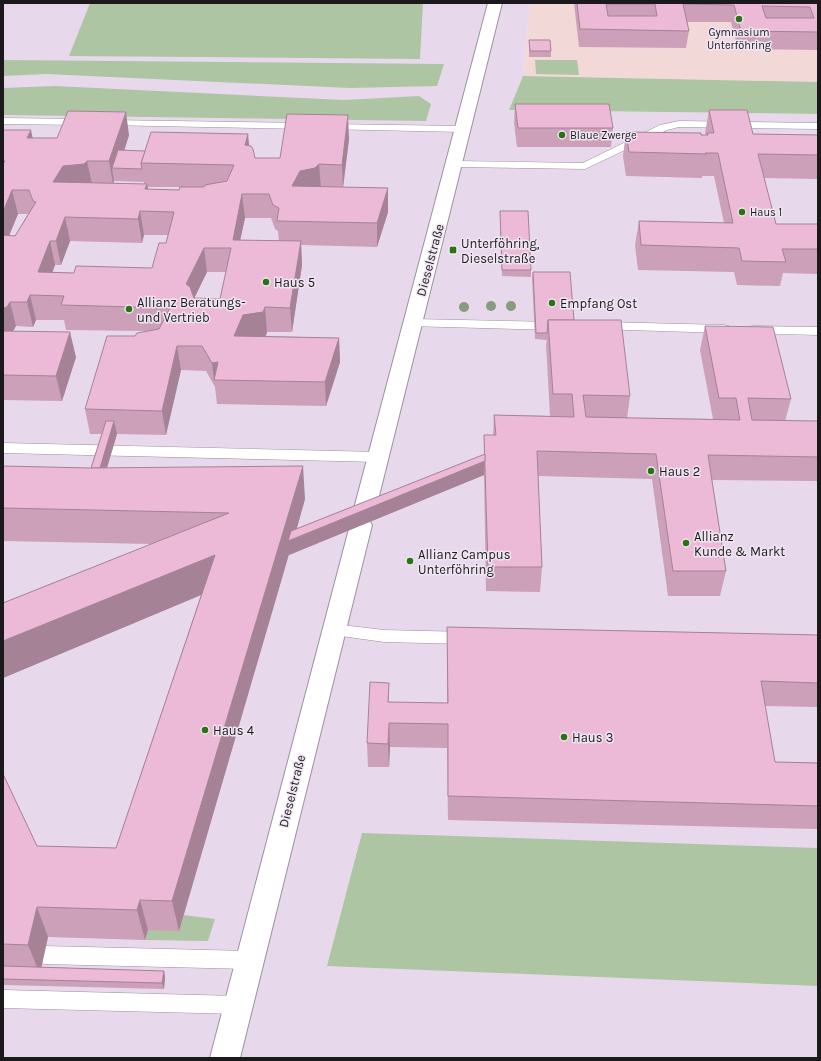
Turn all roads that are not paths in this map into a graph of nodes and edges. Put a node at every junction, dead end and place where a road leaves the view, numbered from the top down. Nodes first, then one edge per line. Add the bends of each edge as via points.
1 (495, 3) edge
2 (3, 121) edge
3 (818, 126) edge
4 (462, 128) junction
5 (454, 164) junction
6 (413, 323) junction
7 (566, 326) edge
8 (587, 326) edge
9 (818, 331) edge
10 (3, 448) edge
11 (378, 457) junction
12 (332, 630) junction
13 (479, 638) edge
14 (44, 955) dead end
15 (249, 960) junction
16 (3, 999) edge
17 (238, 1005) junction
18 (225, 1058) edge

1 - 4 street, Dieselstraße
2 - 4 lane
3 - 5 lane via 679,124 664,127 584,166
4 - 5 street, Dieselstraße
5 - 6 street, Dieselstraße
6 - 7 lane
6 - 11 street, Dieselstraße
8 - 9 lane
10 - 11 lane
11 - 12 street, Dieselstraße
12 - 13 lane via 384,636
12 - 15 street, Dieselstraße
14 - 15 lane
15 - 17 street, Dieselstraße
16 - 17 lane
17 - 18 street, Dieselstraße

